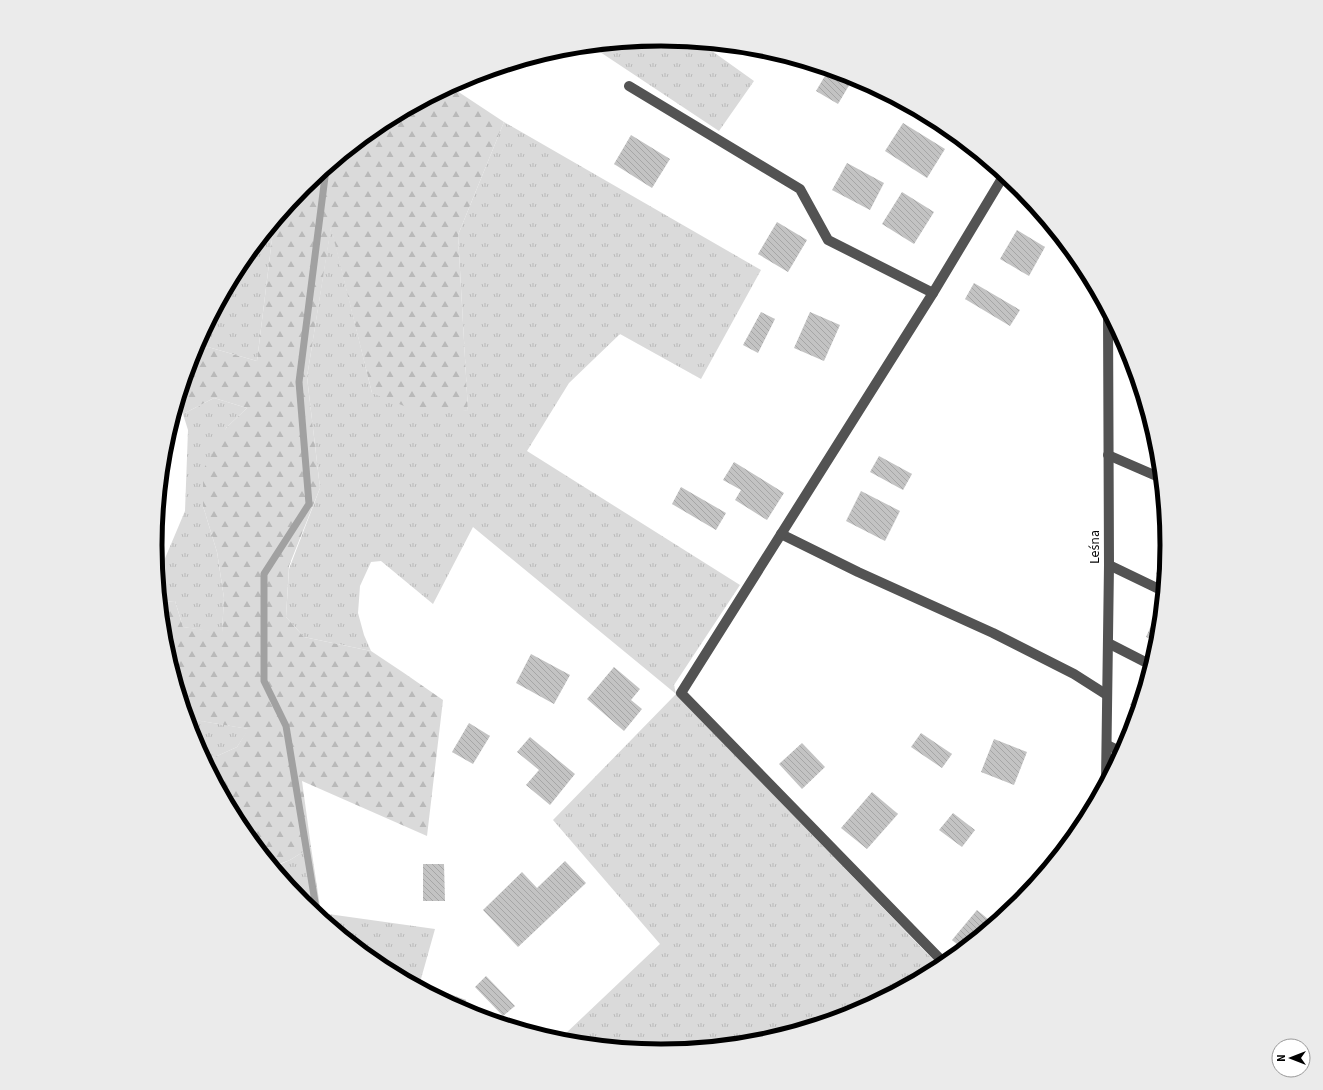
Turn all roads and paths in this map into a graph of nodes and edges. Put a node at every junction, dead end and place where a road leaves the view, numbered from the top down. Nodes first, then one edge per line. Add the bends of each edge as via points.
1 (628, 86) dead end
2 (1001, 180) edge
3 (933, 293) junction
4 (1108, 322) edge
5 (1108, 455) junction
6 (1155, 476) edge
7 (781, 534) junction
8 (1109, 565) junction
9 (1158, 589) edge
10 (1108, 643) junction
11 (1146, 662) edge
12 (1107, 695) junction
13 (1107, 745) junction
14 (1117, 750) edge
15 (1106, 771) edge
16 (940, 959) edge

1 - 3 street via 800,189 828,240
2 - 3 street
3 - 7 street
4 - 5 street, Leśna
5 - 6 street
5 - 8 street, Leśna
7 - 12 street via 993,633 1074,674
7 - 16 street via 681,693
8 - 9 street
8 - 10 street, Leśna
10 - 11 street
10 - 12 street, Leśna
12 - 13 street, Leśna
13 - 14 street
13 - 15 street, Leśna

